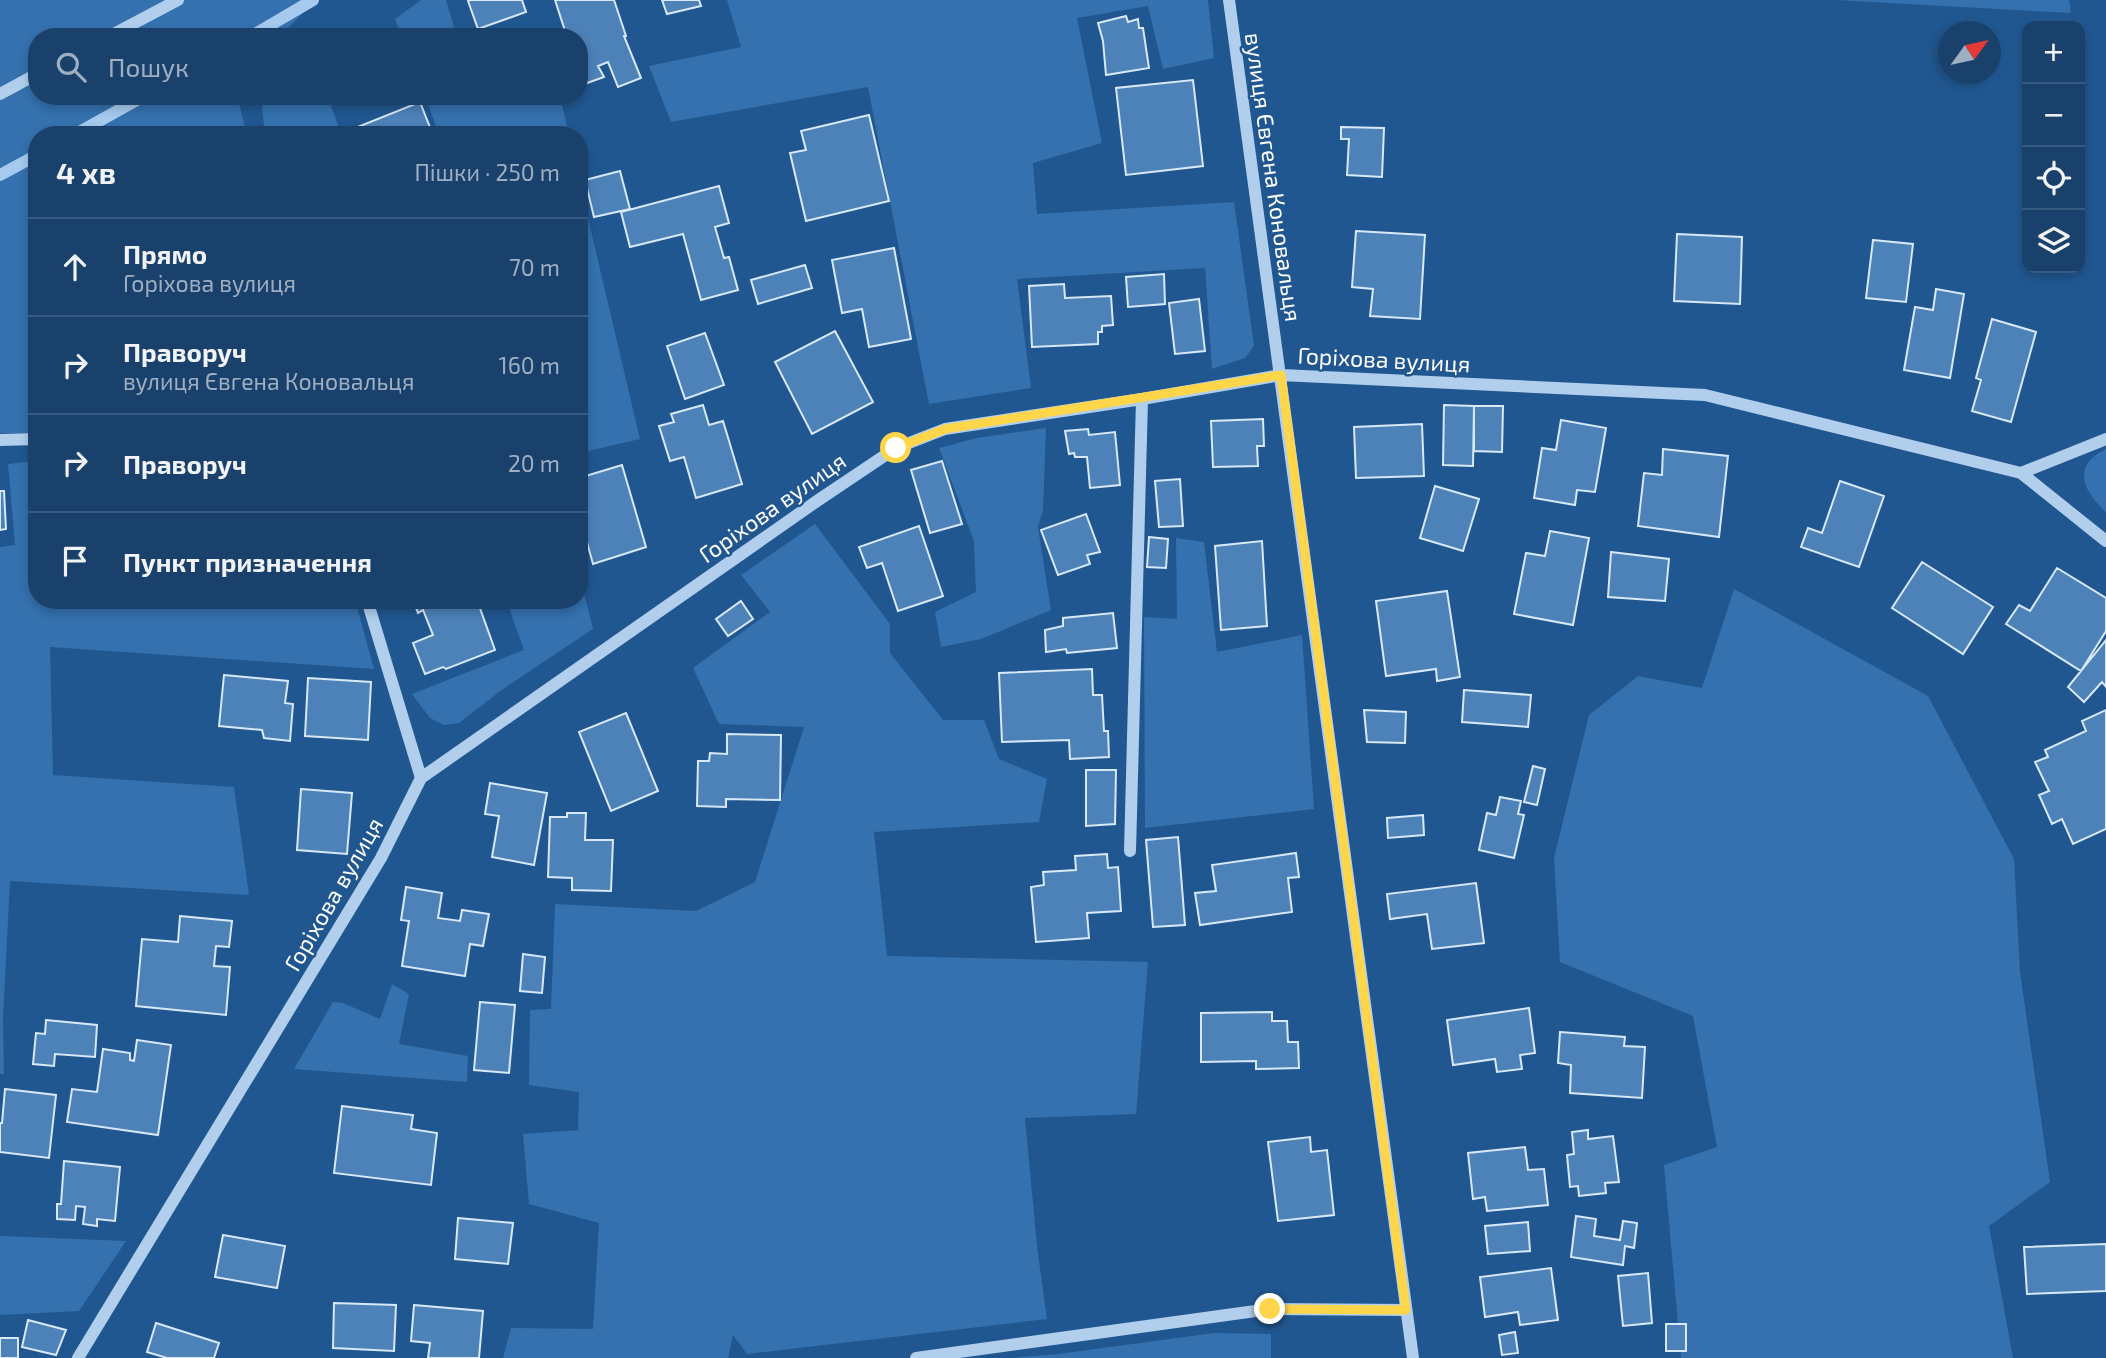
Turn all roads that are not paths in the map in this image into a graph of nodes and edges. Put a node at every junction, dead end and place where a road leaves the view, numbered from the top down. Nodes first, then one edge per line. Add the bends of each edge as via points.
1 (178, 0) edge
2 (1229, 0) edge
3 (125, 28) edge
4 (28, 80) edge
5 (0, 94) edge
6 (1281, 375) junction
7 (1142, 399) junction
8 (28, 439) edge
9 (2106, 439) edge
10 (0, 440) edge
11 (2021, 473) junction
12 (2106, 541) edge
13 (370, 609) edge
14 (421, 778) junction
15 (1129, 851) dead end
16 (1406, 1310) junction
17 (78, 1358) edge
18 (916, 1358) edge
19 (1413, 1358) edge

1 - 3 street
2 - 6 street, вулиця Євгена Коновальця
4 - 5 street
6 - 7 street, Горіхова вулиця
6 - 11 street, Горіхова вулиця via 1705,395
6 - 16 street, вулиця Євгена Коновальця
7 - 14 street, Горіхова вулиця via 945,429 896,448
7 - 15 street
8 - 10 street
9 - 11 street
11 - 12 street
13 - 14 street
14 - 17 street, Горіхова вулиця via 367,882
16 - 18 street via 1270,1309
16 - 19 street, вулиця Євгена Коновальця

